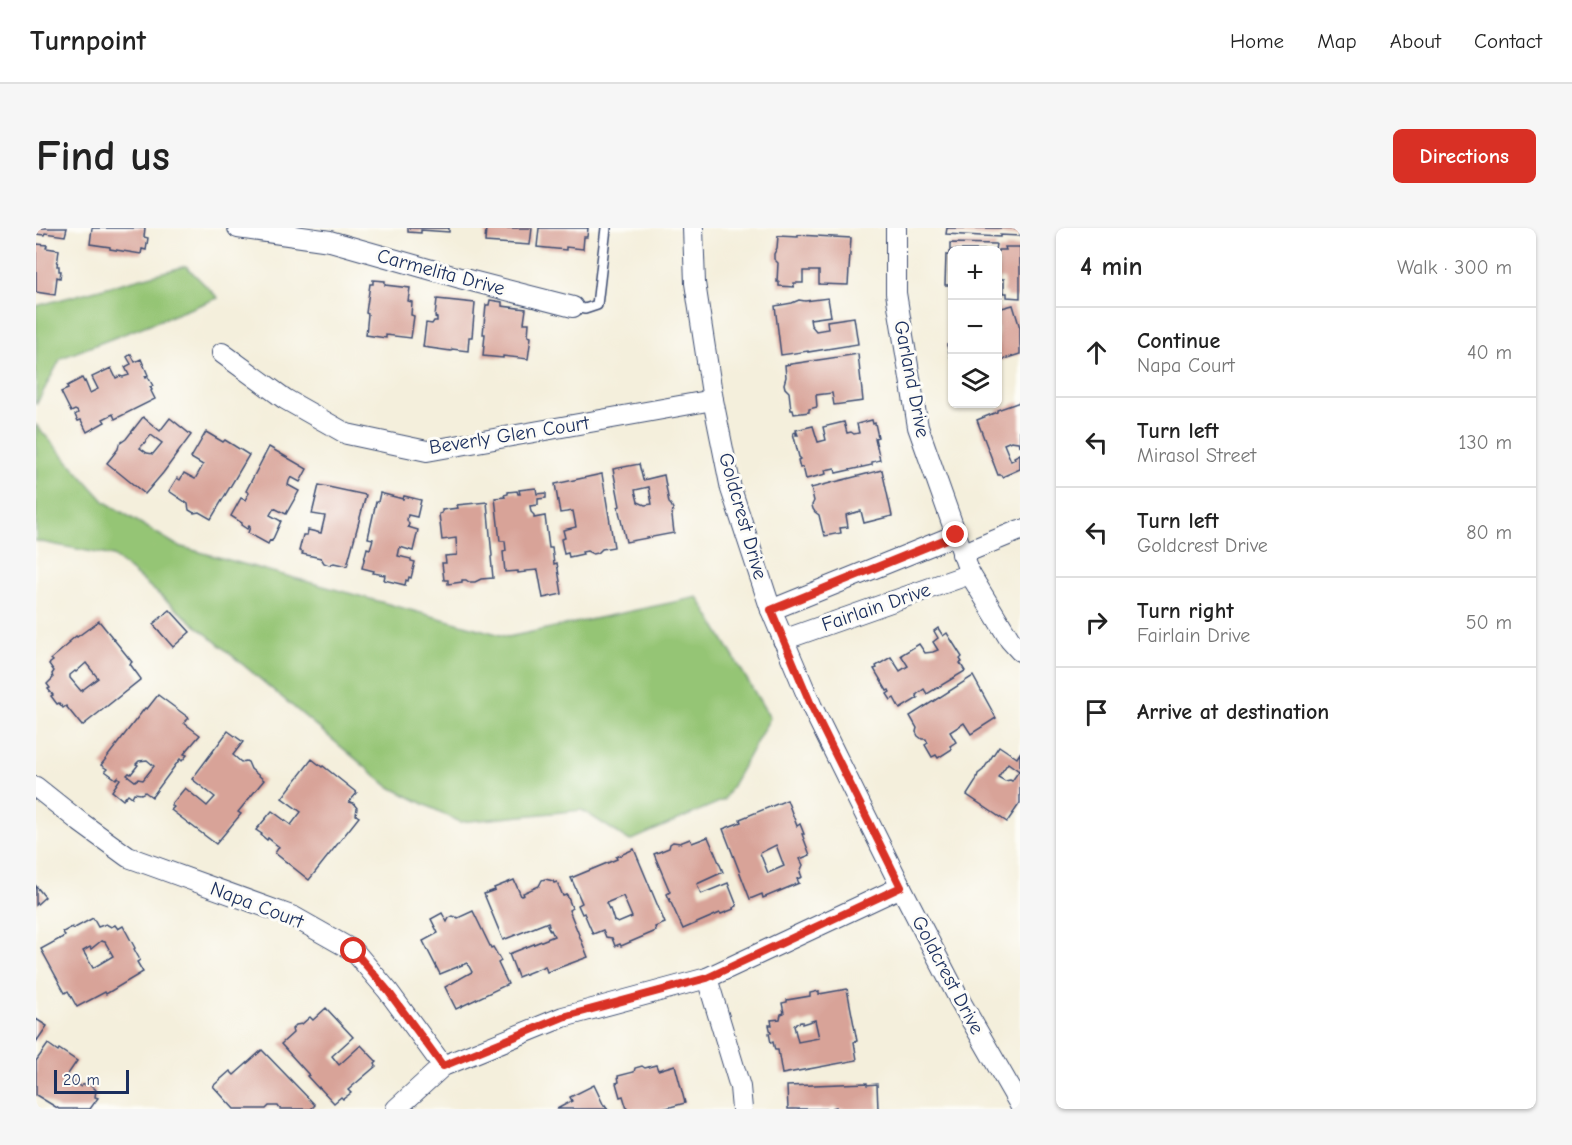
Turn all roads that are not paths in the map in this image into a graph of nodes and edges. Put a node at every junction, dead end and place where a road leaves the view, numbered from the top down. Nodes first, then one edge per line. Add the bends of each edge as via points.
1 (238, 228) edge
2 (606, 228) edge
3 (693, 228) edge
4 (896, 228) edge
5 (573, 307) joint
6 (222, 353) dead end
7 (713, 400) junction
8 (1020, 530) edge
9 (956, 535) junction
10 (962, 554) junction
11 (970, 574) junction
12 (771, 610) junction
13 (783, 640) junction
14 (1020, 651) edge
15 (36, 787) edge
16 (901, 887) junction
17 (707, 978) junction
18 (443, 1066) junction
19 (1020, 1104) edge
20 (396, 1109) edge
21 (742, 1109) edge

1 - 5 street, Carmelita Drive via 330,241
2 - 5 lane via 597,305
3 - 7 street, Goldcrest Drive via 696,283
4 - 9 street, Garland Drive via 896,293 918,427
6 - 7 street, Beverly Glen Court via 285,399 347,434 428,451
7 - 12 street, Goldcrest Drive via 731,489
8 - 10 street
9 - 10 street, Garland Drive
9 - 12 street, Fairlain Drive
10 - 11 street, Garland Drive
11 - 13 street, Fairlain Drive
11 - 14 street, Garland Drive
12 - 13 street, Goldcrest Drive
13 - 16 street, Goldcrest Drive
15 - 18 street, Napa Court via 128,857 294,916 354,951
16 - 17 street
16 - 19 street, Goldcrest Drive via 958,999
17 - 18 street via 563,1017
17 - 21 street via 740,1087
18 - 20 street

